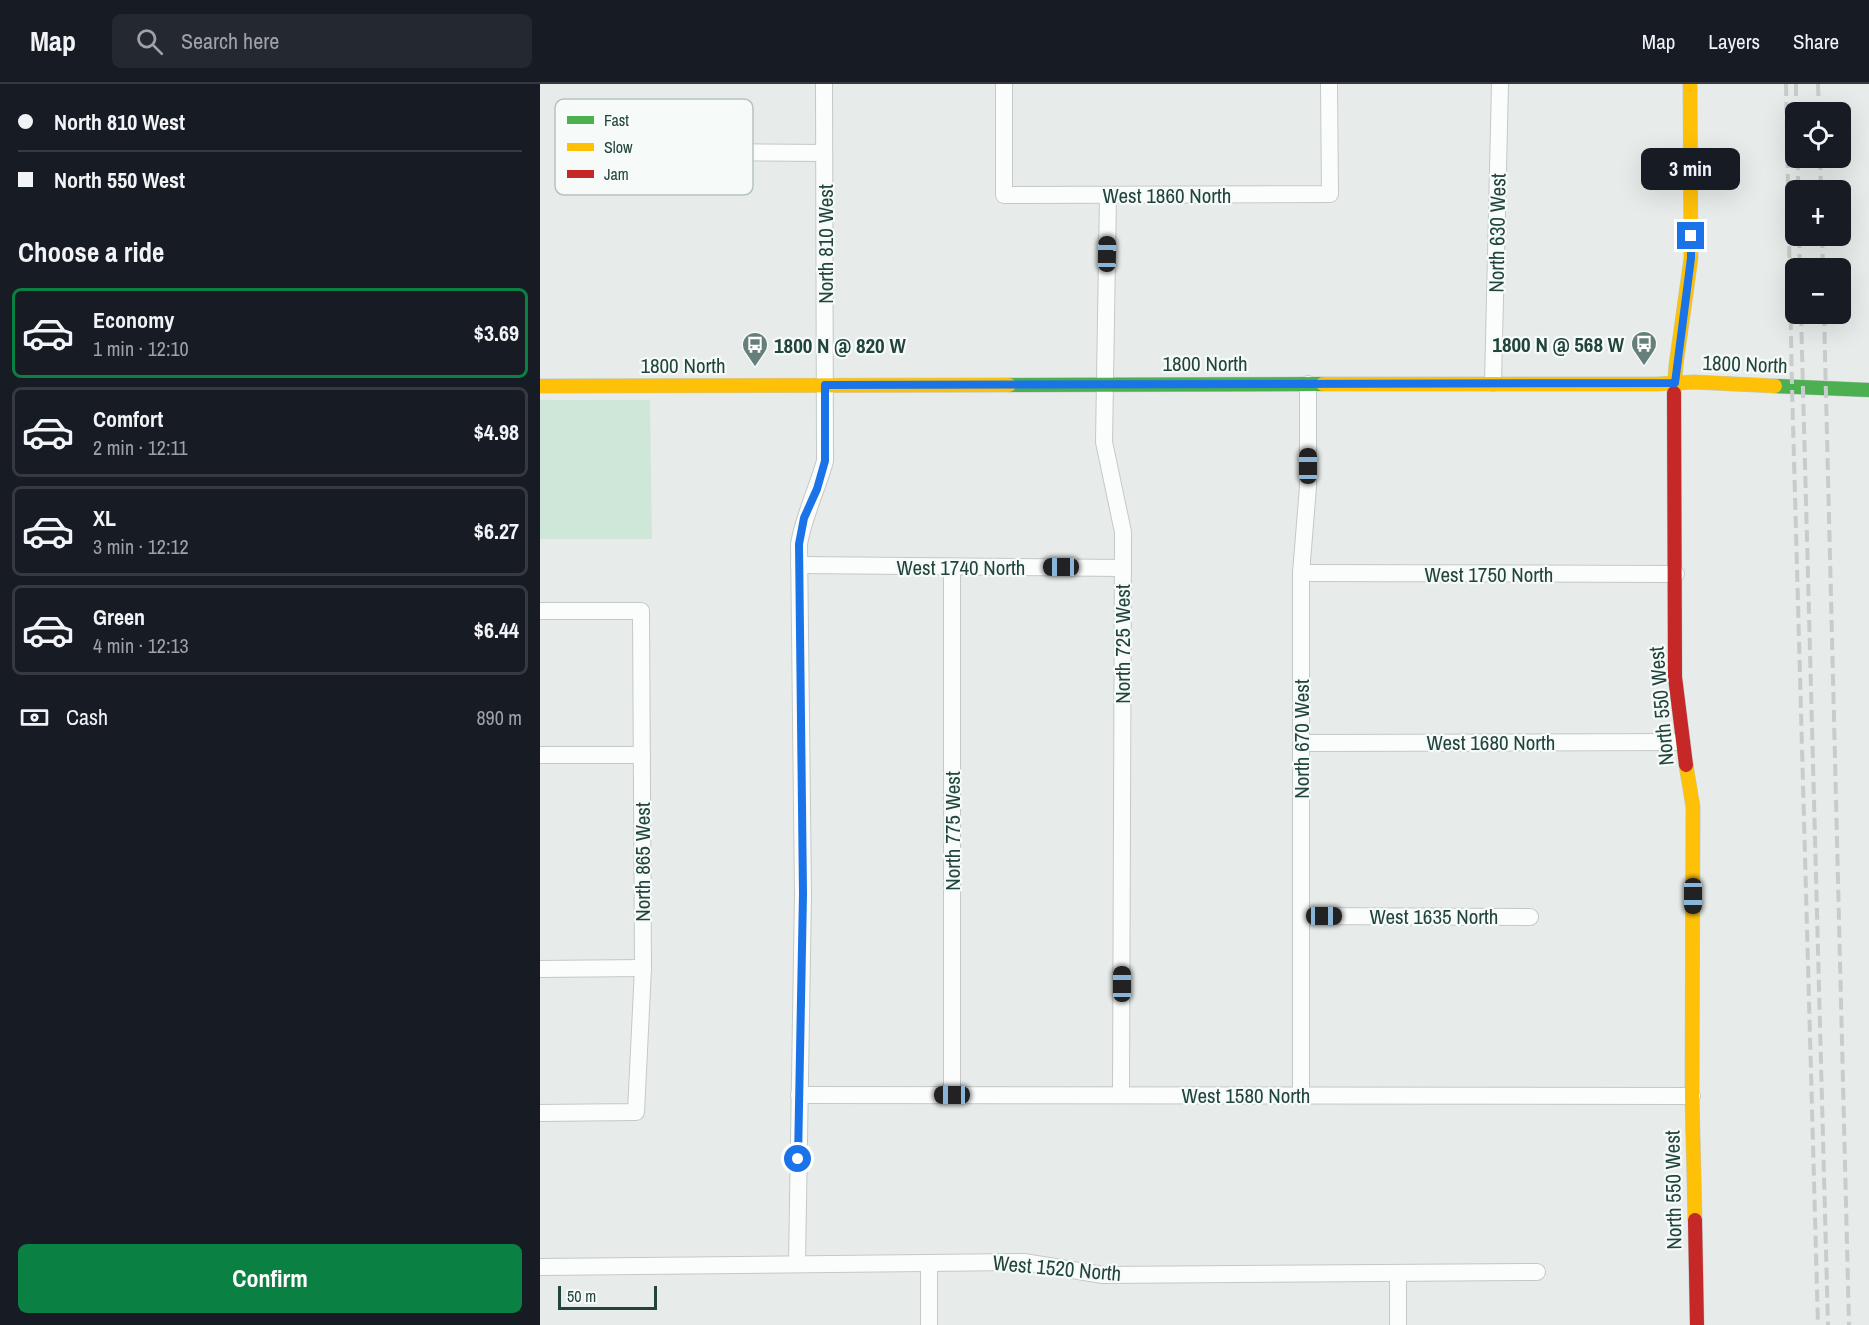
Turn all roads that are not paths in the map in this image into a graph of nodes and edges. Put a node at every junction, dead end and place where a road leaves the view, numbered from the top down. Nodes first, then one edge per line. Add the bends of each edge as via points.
1 (824, 84) edge
2 (1004, 84) edge
3 (1329, 84) edge
4 (1500, 84) edge
5 (1690, 84) edge
6 (753, 152) edge
7 (824, 153) junction
8 (1108, 195) junction
9 (1493, 383) junction
10 (1675, 383) junction
11 (1105, 384) junction
12 (1308, 384) junction
13 (825, 385) junction
14 (540, 386) edge
15 (1869, 390) edge
16 (799, 565) junction
17 (952, 567) junction
18 (1123, 568) junction
19 (1300, 573) junction
20 (1677, 574) junction
21 (540, 611) edge
22 (1301, 742) junction
23 (1682, 742) junction
24 (642, 755) junction
25 (540, 756) edge
26 (1301, 915) junction
27 (1530, 917) dead end
28 (540, 969) edge
29 (643, 969) junction
30 (799, 1095) junction
31 (952, 1095) junction
32 (1121, 1095) junction
33 (1301, 1095) junction
34 (1692, 1096) junction
35 (540, 1113) edge
36 (929, 1263) junction
37 (797, 1264) junction
38 (540, 1268) edge
39 (1537, 1272) dead end
40 (1398, 1273) junction
41 (929, 1325) edge
42 (1398, 1325) edge
43 (1697, 1325) edge

1 - 7 street, North 810 West
2 - 8 street, West 1860 North via 1004,195
3 - 8 street, West 1860 North via 1330,195
4 - 9 street, North 630 West
5 - 10 main road, North 550 West via 1691,258
6 - 7 street
7 - 13 street, North 810 West
8 - 11 street, North 725 West
9 - 10 main road, 1800 North
9 - 12 main road, 1800 North
10 - 15 main road, 1800 North
10 - 20 main road, North 550 West
11 - 12 main road, 1800 North
11 - 13 main road, 1800 North
11 - 18 street, North 725 West via 1104,442 1123,532
12 - 19 street, North 670 West via 1308,487
13 - 14 main road, 1800 North
13 - 16 street, North 810 West via 825,461 804,518
16 - 17 street, West 1740 North
16 - 30 street, North 810 West via 803,894
17 - 18 street, West 1740 North
17 - 31 street, North 775 West
18 - 32 street, North 725 West
19 - 20 street, West 1750 North
19 - 22 street, North 670 West
20 - 23 main road, North 550 West via 1675,677
21 - 24 street, North 865 West via 641,612
22 - 23 street, West 1680 North
22 - 26 street, North 670 West
23 - 34 main road, North 550 West via 1693,807
24 - 25 street
24 - 29 street, North 865 West
26 - 27 street, West 1635 North
26 - 33 street, North 670 West
28 - 29 street
29 - 35 street, North 865 West via 636,1112
30 - 31 street, West 1580 North
30 - 37 street, North 810 West
31 - 32 street, West 1580 North
32 - 33 street, West 1580 North
33 - 34 street, West 1580 North
34 - 43 main road, North 550 West
36 - 37 street, West 1520 North
36 - 40 street, West 1520 North via 1024,1262 1103,1275
36 - 41 street
37 - 38 street, West 1520 North
39 - 40 street, West 1520 North
40 - 42 street

